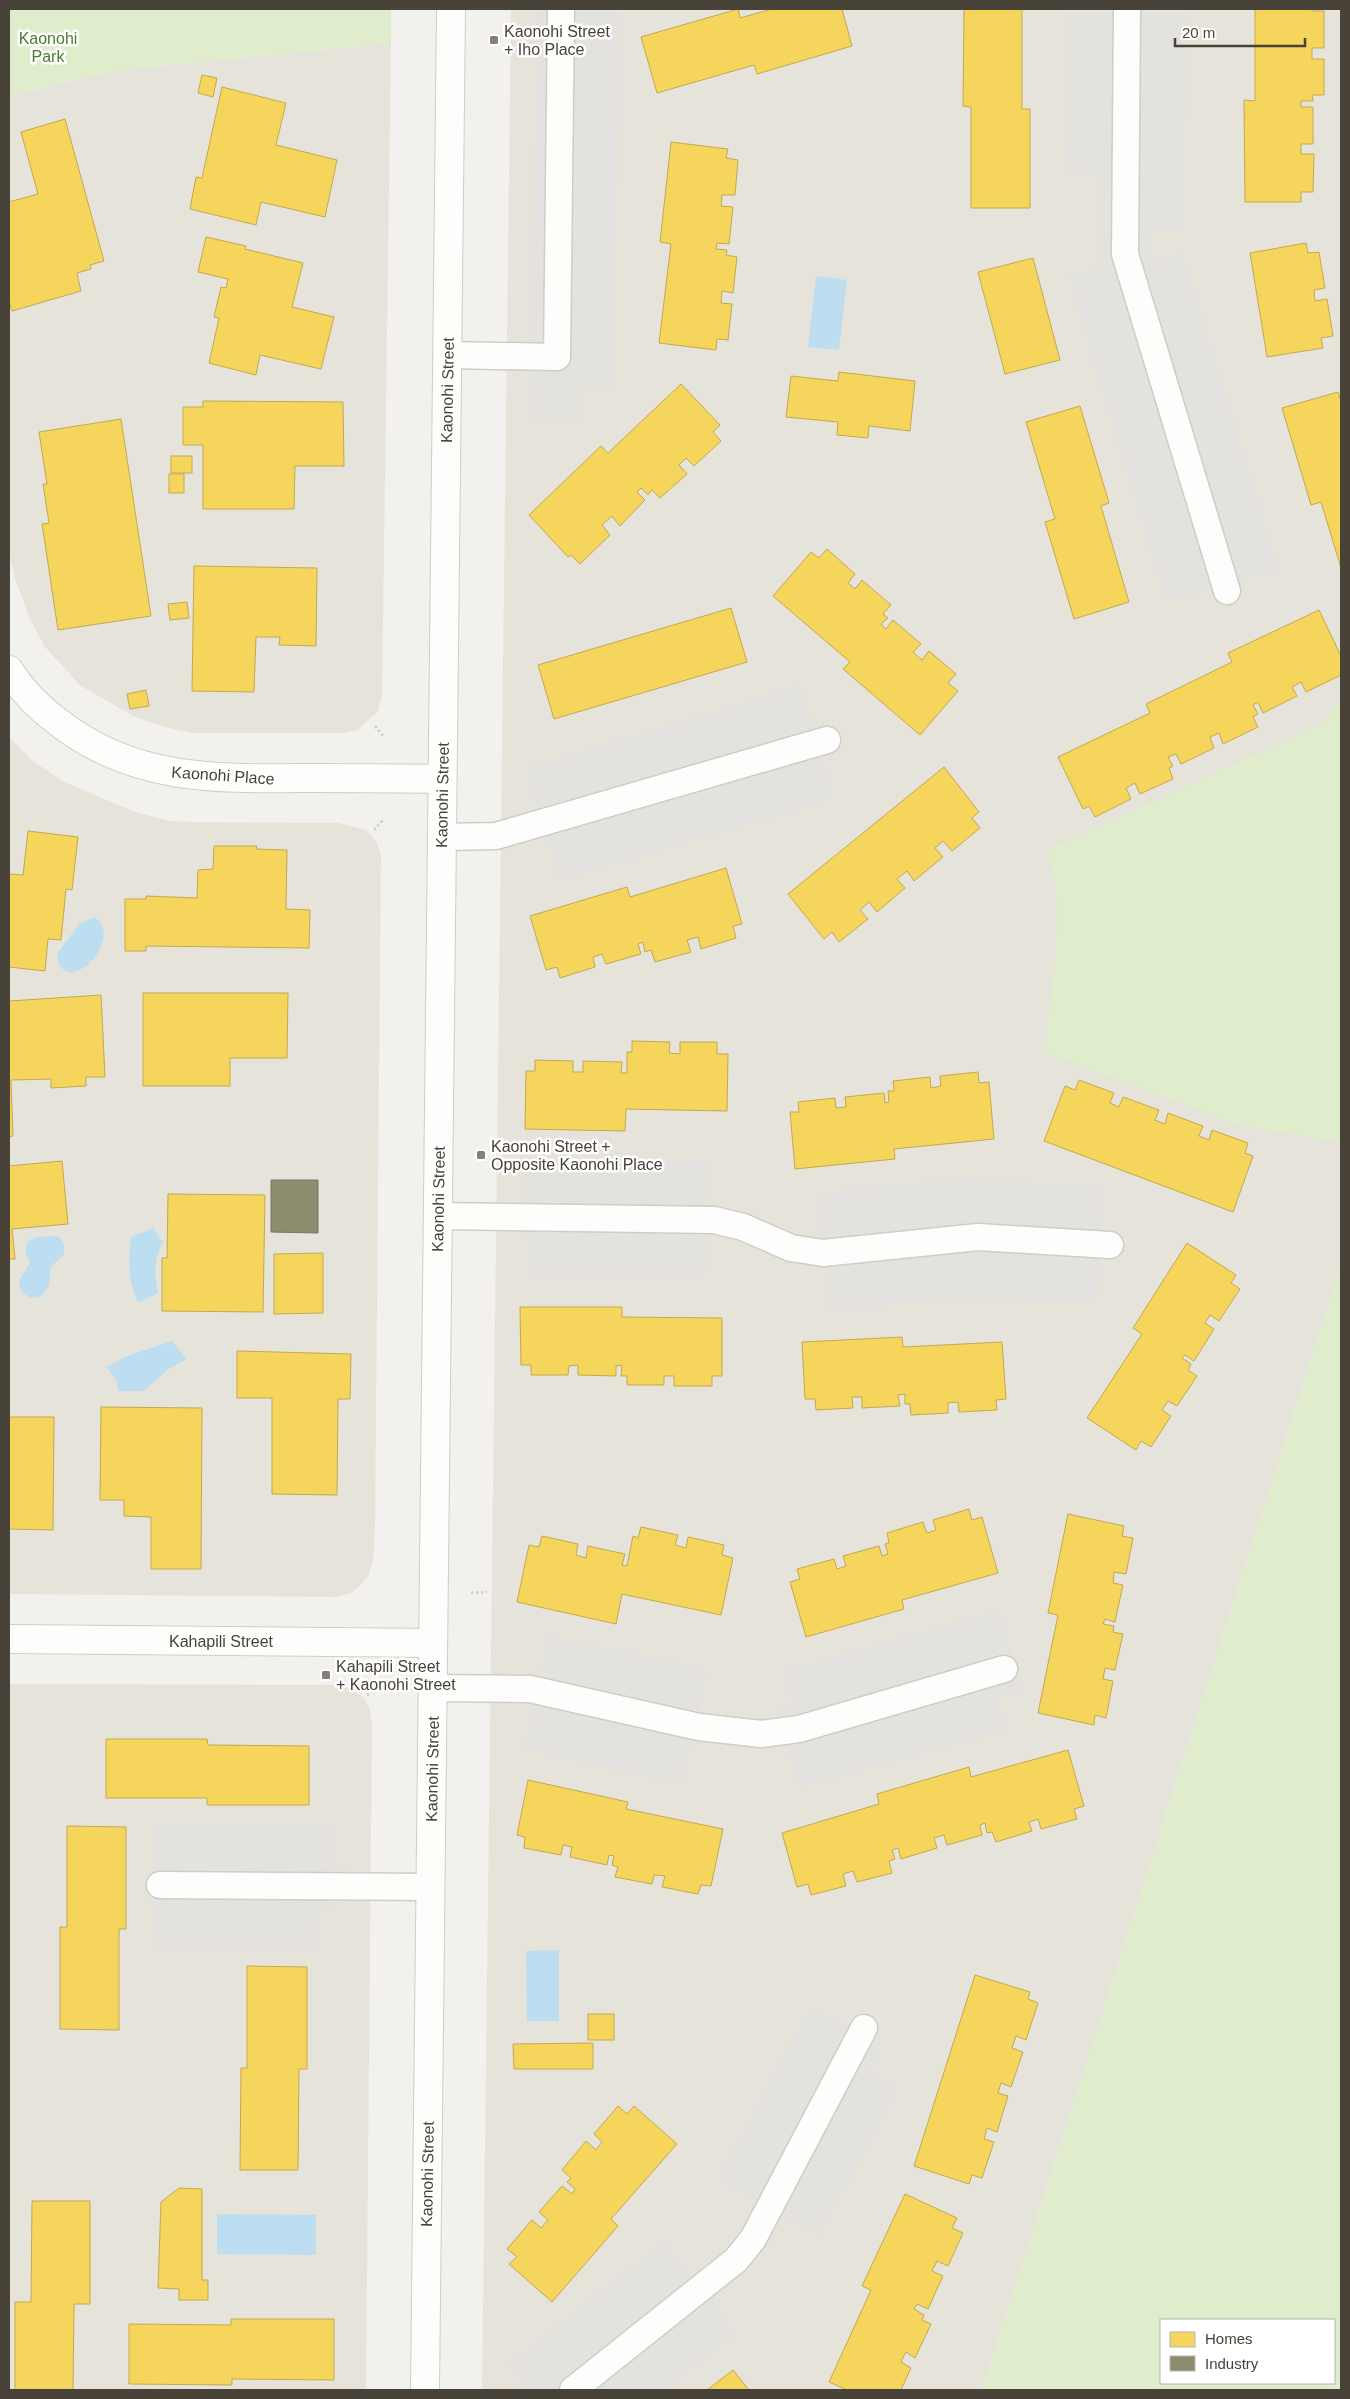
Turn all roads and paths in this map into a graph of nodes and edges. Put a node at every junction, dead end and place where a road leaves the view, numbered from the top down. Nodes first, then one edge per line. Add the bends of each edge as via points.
1 (451, 9) edge
2 (1127, 9) edge
3 (561, 10) dead end
4 (447, 355) junction
5 (1227, 591) dead end
6 (9, 670) edge
7 (374, 726) dead end
8 (384, 736) dead end
9 (827, 740) dead end
10 (442, 779) junction
11 (384, 819) dead end
12 (374, 830) dead end
13 (442, 836) junction
14 (438, 1216) junction
15 (1110, 1245) dead end
16 (487, 1592) dead end
17 (471, 1593) dead end
18 (9, 1639) edge
19 (433, 1643) junction
20 (1004, 1669) dead end
21 (376, 1688) dead end
22 (433, 1688) junction
23 (368, 1695) dead end
24 (160, 1885) dead end
25 (430, 1887) junction
26 (864, 2028) dead end
27 (425, 2390) edge
28 (573, 2390) edge

1 - 4 street, Kaonohi Street
2 - 5 lane via 1125,254
3 - 4 lane via 557,358
4 - 10 street, Kaonohi Street
6 - 10 street, Kaonohi Place via 19,686 43,711 72,733 103,751 142,767 230,779
7 - 8 path
9 - 13 lane via 496,836
10 - 13 street, Kaonohi Street
11 - 12 path
13 - 14 street, Kaonohi Street
14 - 15 lane via 714,1220 743,1227 791,1248 822,1253 978,1237
14 - 19 street, Kaonohi Street
16 - 17 path
18 - 19 street, Kahapili Street
19 - 22 street, Kaonohi Street
20 - 22 lane via 799,1730 761,1734 699,1727 530,1689
21 - 23 path
22 - 25 street, Kaonohi Street
24 - 25 lane
25 - 27 street, Kaonohi Street
26 - 28 lane via 753,2239 736,2260

